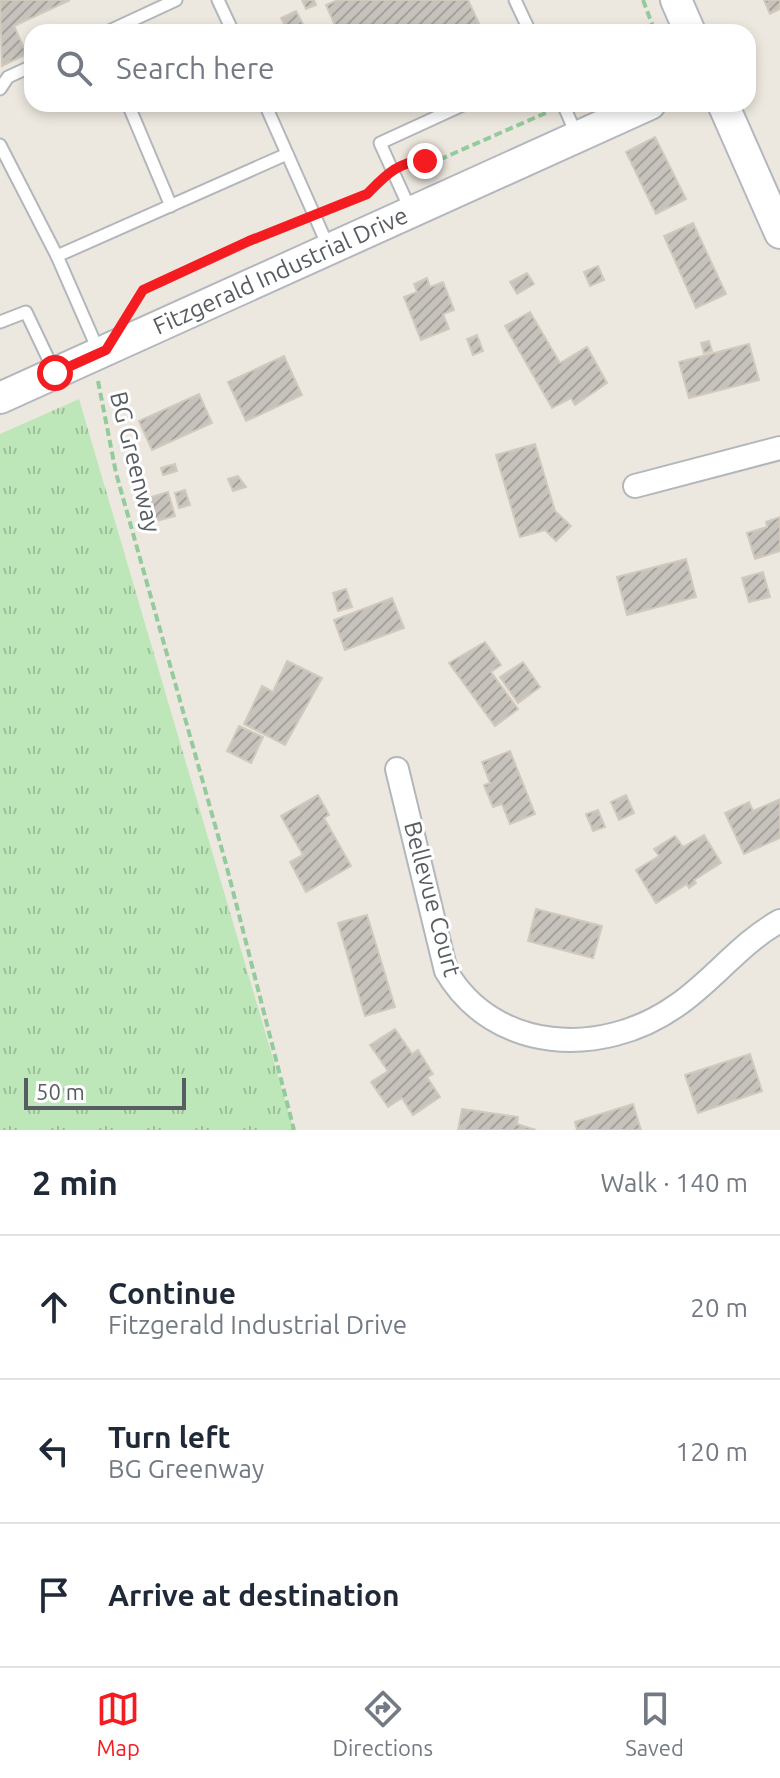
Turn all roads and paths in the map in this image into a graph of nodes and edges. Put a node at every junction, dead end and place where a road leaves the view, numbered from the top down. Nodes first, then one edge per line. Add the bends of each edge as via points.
1 (176, 0) edge
2 (218, 0) edge
3 (515, 0) edge
4 (643, 0) edge
5 (676, 0) edge
6 (124, 24) edge
7 (229, 24) edge
8 (526, 24) edge
9 (652, 24) edge
10 (686, 24) edge
11 (24, 70) edge
12 (0, 89) edge
13 (131, 112) edge
14 (269, 112) edge
15 (448, 112) edge
16 (600, 112) edge
17 (727, 112) edge
18 (569, 117) edge
19 (0, 145) edge
20 (287, 154) junction
21 (392, 171) junction
22 (171, 206) junction
23 (410, 209) junction
24 (314, 214) junction
25 (780, 233) edge
26 (329, 248) junction
27 (57, 256) junction
28 (0, 322) edge
29 (103, 351) junction
30 (55, 373) junction
31 (0, 398) edge
32 (780, 448) edge
33 (635, 486) dead end
34 (397, 769) dead end
35 (780, 921) edge
36 (294, 1130) edge

1 - 6 lane
2 - 7 lane
3 - 8 lane
4 - 9 path
5 - 10 street
11 - 12 lane via 8,77
13 - 22 lane
14 - 20 lane
15 - 21 lane via 380,143
16 - 18 street, Fitzgerald Industrial Drive
17 - 25 street
18 - 21 path, BG Greenway via 547,112 434,162 410,160
18 - 23 street, Fitzgerald Industrial Drive
19 - 27 lane
20 - 22 lane
20 - 24 lane
21 - 23 lane
21 - 24 path, BG Greenway via 367,194
22 - 27 lane
23 - 26 street, Fitzgerald Industrial Drive
24 - 26 lane
24 - 29 path, BG Greenway via 143,290
26 - 29 street, Fitzgerald Industrial Drive
27 - 29 lane
28 - 30 lane via 26,312
29 - 30 street, Fitzgerald Industrial Drive
29 - 36 path, BG Greenway via 97,368 100,405
30 - 31 street, Fitzgerald Industrial Drive
32 - 33 street
34 - 35 street, Bellevue Court via 446,971 476,1008 525,1035 581,1041 646,1023 677,1006

